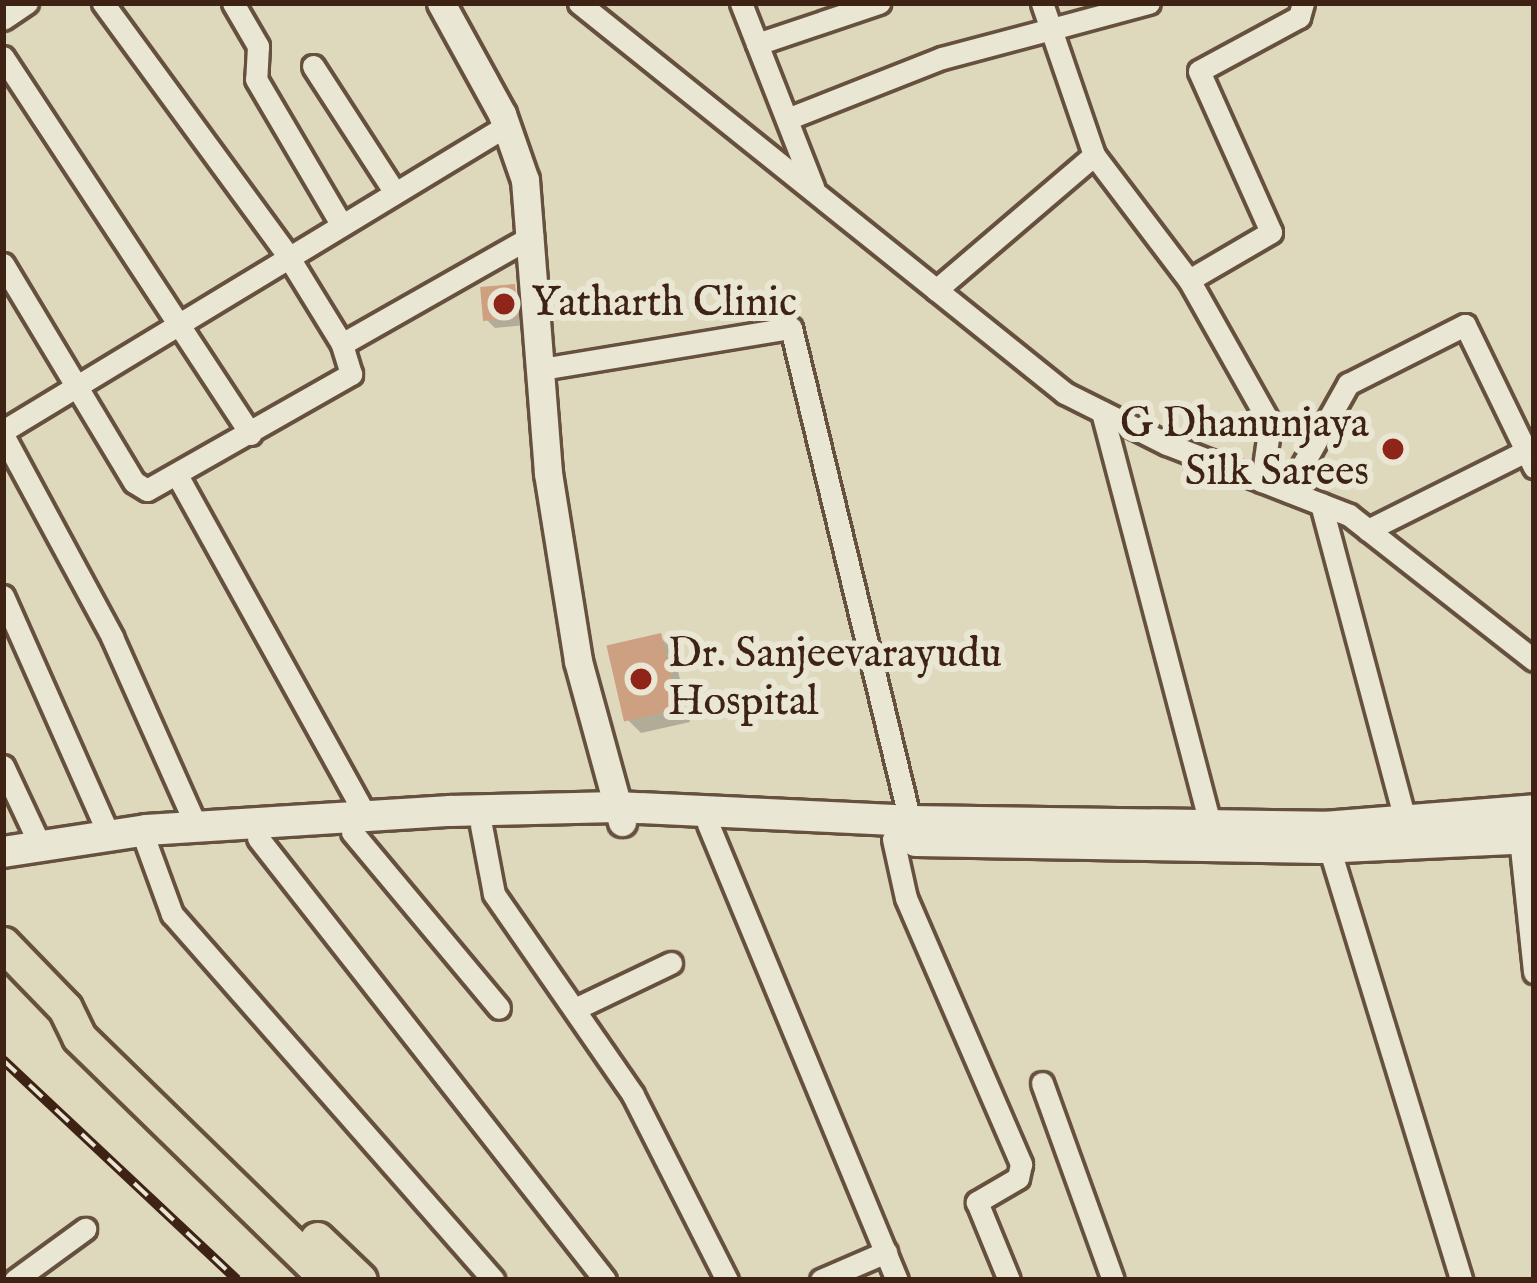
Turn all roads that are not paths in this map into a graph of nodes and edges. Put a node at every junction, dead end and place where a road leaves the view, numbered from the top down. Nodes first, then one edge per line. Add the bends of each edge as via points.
1 (27, 3) edge
2 (103, 3) edge
3 (232, 3) edge
4 (441, 3) edge
5 (579, 3) edge
6 (741, 3) edge
7 (879, 3) edge
8 (1042, 3) edge
9 (1149, 3) edge
10 (1303, 3) edge
11 (3, 19) edge
12 (1050, 31) junction
13 (757, 44) junction
14 (3, 57) edge
15 (313, 66) dead end
16 (787, 119) junction
17 (506, 126) junction
18 (1094, 155) junction
19 (394, 191) junction
20 (815, 191) junction
21 (340, 222) junction
22 (532, 236) junction
23 (286, 253) junction
24 (3, 264) edge
25 (1189, 280) junction
26 (936, 290) junction
27 (181, 319) junction
28 (342, 344) junction
29 (542, 369) junction
30 (79, 383) junction
31 (1102, 412) junction
32 (3, 433) edge
33 (251, 434) junction
34 (1532, 455) edge
35 (177, 475) junction
36 (1262, 481) junction
37 (1288, 491) junction
38 (1321, 504) junction
39 (1368, 530) junction
40 (3, 596) edge
41 (1534, 660) edge
42 (3, 766) edge
43 (1534, 810) edge
44 (620, 814) junction
45 (1405, 820) junction
46 (358, 823) junction
47 (481, 824) junction
48 (708, 824) junction
49 (196, 826) junction
50 (902, 830) junction
51 (1213, 835) junction
52 (257, 838) junction
53 (1527, 838) edge
54 (125, 840) junction
55 (39, 843) junction
56 (1329, 848) junction
57 (3, 852) edge
58 (3, 944) edge
59 (670, 963) dead end
60 (1534, 972) edge
61 (579, 1007) junction
62 (64, 1008) junction
63 (500, 1008) dead end
64 (1042, 1083) dead end
65 (85, 1229) dead end
66 (886, 1252) junction
67 (15, 1280) edge
68 (328, 1280) edge
69 (360, 1280) edge
70 (494, 1280) edge
71 (605, 1280) edge
72 (727, 1280) edge
73 (821, 1280) edge
74 (897, 1280) edge
75 (1009, 1280) edge
76 (1113, 1280) edge
77 (1461, 1280) edge

1 - 11 street
2 - 23 street
3 - 21 street via 258,46 256,79
4 - 17 street
5 - 20 street
6 - 13 street
7 - 13 street
8 - 12 street
9 - 12 street
10 - 25 street via 1299,17 1199,71 1271,232
12 - 16 street via 942,58
12 - 18 street
13 - 16 street
14 - 27 street
15 - 19 street
16 - 20 street
17 - 19 street
17 - 22 street via 525,180
18 - 25 street
18 - 26 street
19 - 21 street
20 - 26 street
21 - 23 street
22 - 28 street
22 - 29 street
23 - 27 street
23 - 28 street
24 - 30 street
25 - 36 street via 1270,424
26 - 31 street via 1065,393
27 - 30 street
27 - 33 street
28 - 33 street via 347,378
29 - 44 street via 548,473 578,661
29 - 50 street via 791,328
30 - 32 street
30 - 35 street via 140,488
31 - 36 street
31 - 51 street
32 - 49 street via 112,637
33 - 35 street
34 - 37 street via 1471,330 1456,326 1336,396
34 - 39 street
35 - 46 street
36 - 37 street
37 - 38 street
38 - 39 street
38 - 45 street
39 - 41 street
40 - 54 street
42 - 55 street
43 - 45 main road
44 - 46 main road
44 - 47 main road
44 - 48 main road
44 - 50 main road
45 - 51 main road
46 - 47 main road
46 - 49 main road
46 - 52 main road
46 - 63 street
47 - 61 street via 494,895
48 - 50 main road
48 - 66 street
49 - 54 main road
50 - 51 main road
50 - 75 street via 906,898 1021,1164 1018,1178 977,1202
51 - 56 main road
52 - 54 main road
52 - 71 street
53 - 56 main road
53 - 60 street
54 - 55 main road
54 - 70 street via 172,914
55 - 57 main road
56 - 77 street
58 - 62 main road
59 - 61 street
61 - 72 street
62 - 68 main road via 79,1036
62 - 69 main road via 89,1021
64 - 76 street
65 - 67 street
66 - 73 street
66 - 74 street

